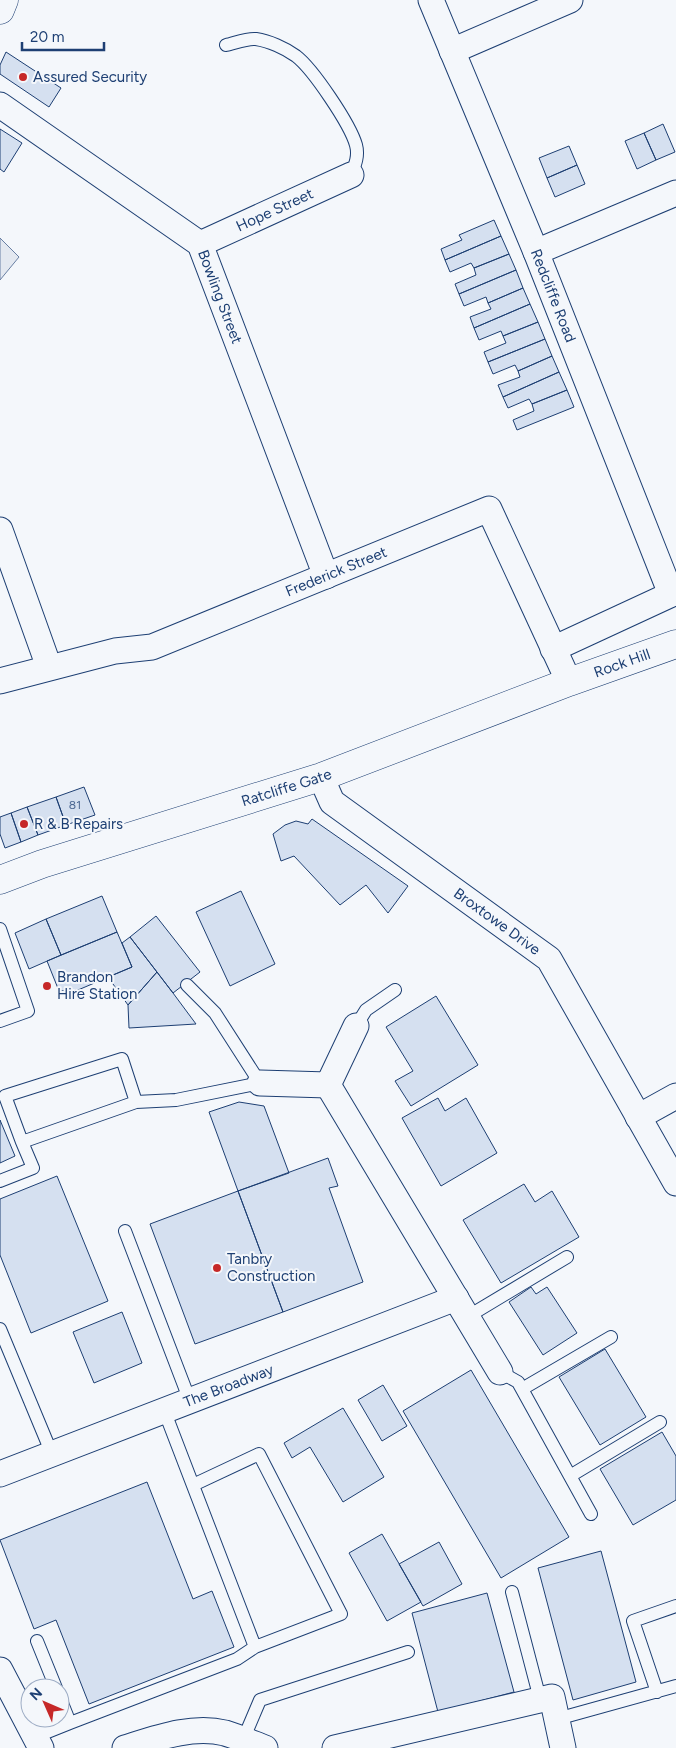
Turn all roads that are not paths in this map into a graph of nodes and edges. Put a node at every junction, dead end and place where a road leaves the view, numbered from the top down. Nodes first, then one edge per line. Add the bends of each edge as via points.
1 (4, 0) edge
2 (430, 0) edge
3 (570, 0) edge
4 (0, 10) edge
5 (226, 44) dead end
6 (452, 51) junction
7 (0, 104) edge
8 (351, 175) joint
9 (676, 193) edge
10 (200, 244) junction
11 (536, 252) junction
12 (0, 530) edge
13 (326, 576) junction
14 (673, 593) edge
15 (676, 644) edge
16 (553, 649) junction
17 (49, 667) junction
18 (0, 681) edge
19 (569, 682) junction
20 (321, 777) junction
21 (0, 880) edge
22 (0, 929) edge
23 (4, 949) edge
24 (187, 985) dead end
25 (395, 990) dead end
26 (0, 1021) edge
27 (356, 1026) joint
28 (260, 1083) junction
29 (328, 1085) junction
30 (676, 1096) edge
31 (136, 1102) junction
32 (638, 1117) junction
33 (22, 1142) junction
34 (0, 1181) edge
35 (676, 1183) edge
36 (125, 1231) dead end
37 (567, 1257) dead end
38 (462, 1308) junction
39 (0, 1329) edge
40 (611, 1337) dead end
41 (500, 1372) joint
42 (522, 1389) junction
43 (190, 1401) junction
44 (164, 1410) junction
45 (660, 1422) dead end
46 (52, 1454) junction
47 (0, 1474) edge
48 (570, 1476) junction
49 (193, 1485) junction
50 (591, 1514) dead end
51 (512, 1592) dead end
52 (676, 1606) edge
53 (37, 1641) dead end
54 (255, 1647) junction
55 (408, 1652) dead end
56 (0, 1670) edge
57 (52, 1678) edge
58 (676, 1686) edge
59 (657, 1692) junction
60 (540, 1700) junction
61 (557, 1719) junction
62 (70, 1723) edge
63 (62, 1728) edge
64 (38, 1743) edge
65 (254, 1744) edge
66 (125, 1748) edge
67 (335, 1748) edge
68 (564, 1748) edge

1 - 4 main road
2 - 6 street, Redcliffe Road
3 - 6 street
5 - 8 lane via 255,39 296,56 324,89 350,132 357,154
6 - 11 street, Redcliffe Road
7 - 10 street, Bowling Street
8 - 10 street, Hope Street
9 - 11 street
10 - 13 street, Bowling Street
11 - 14 street, Redcliffe Road
12 - 17 street
13 - 16 street, Frederick Street via 489,509
13 - 17 street, Frederick Street via 152,647 115,650
14 - 16 street
15 - 19 main road, Rock Hill
16 - 19 street, Frederick Street
17 - 18 street, Frederick Street
19 - 20 main road, Ratcliffe Gate
20 - 21 main road, Ratcliffe Gate
20 - 32 street, Broxtowe Drive via 332,802 549,959
22 - 23 lane
23 - 26 lane via 28,1011
24 - 28 lane via 214,1013
25 - 27 lane via 366,1010
27 - 29 street
28 - 29 street
28 - 31 lane via 176,1100
29 - 38 street
30 - 32 street
31 - 33 lane
31 - 33 lane via 122,1059 5,1096
32 - 35 street, Broxtowe Drive
33 - 34 lane via 33,1168
36 - 43 lane
37 - 38 lane
38 - 41 street
38 - 43 street, The Broadway
39 - 46 lane
40 - 42 lane
41 - 42 lane via 518,1382
42 - 48 lane
43 - 44 street, The Broadway
44 - 46 street, The Broadway
44 - 49 lane
45 - 48 lane
46 - 47 street, The Broadway
48 - 50 lane
49 - 54 lane
49 - 54 lane via 259,1454 341,1614
51 - 60 lane
52 - 59 lane via 633,1621
53 - 57 lane
54 - 62 lane via 237,1659
55 - 65 lane via 260,1700
56 - 64 street
58 - 59 lane
59 - 61 lane
60 - 61 street via 552,1697
60 - 67 street
61 - 68 street
63 - 64 lane
65 - 66 street via 208,1731 184,1732

